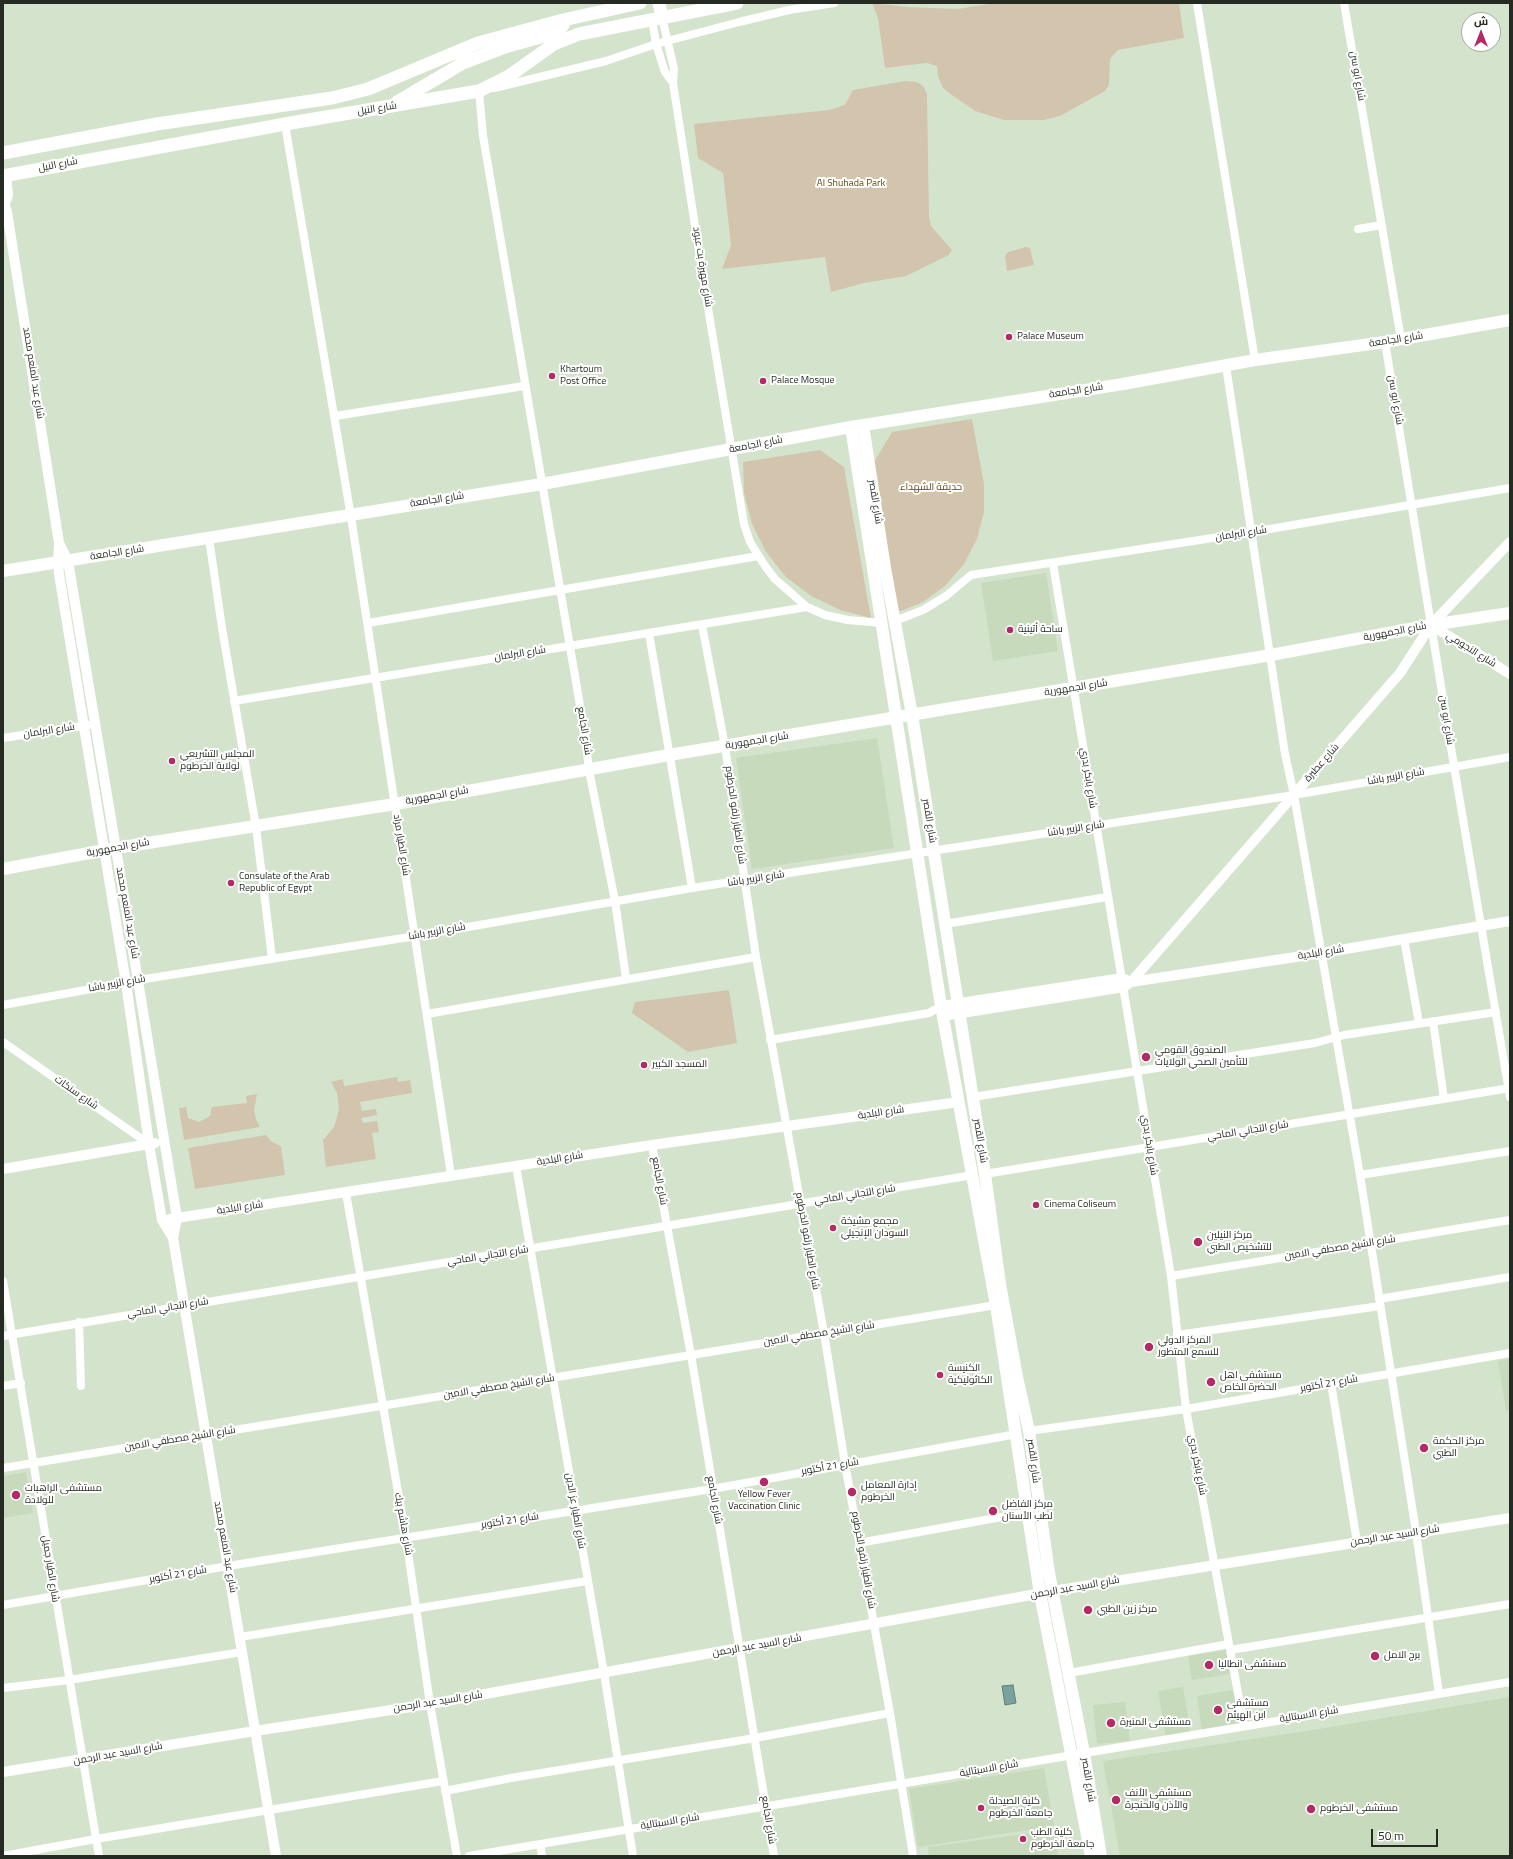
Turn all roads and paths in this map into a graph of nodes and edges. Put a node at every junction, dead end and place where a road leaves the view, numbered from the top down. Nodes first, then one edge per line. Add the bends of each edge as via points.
1 (640, 3) edge
2 (648, 3) edge
3 (659, 3) edge
4 (737, 3) edge
5 (834, 3) edge
6 (1197, 3) edge
7 (1344, 3) edge
8 (657, 18) junction
9 (563, 20) junction
10 (668, 41) junction
11 (656, 44) junction
12 (673, 83) junction
13 (478, 91) junction
14 (388, 107) junction
15 (285, 124) junction
16 (126, 130) junction
17 (3, 153) edge
18 (124, 153) junction
19 (4, 176) edge
20 (4, 202) edge
21 (1382, 225) junction
22 (1358, 229) dead end
23 (1510, 320) edge
24 (1401, 339) junction
25 (1385, 342) junction
26 (1255, 360) junction
27 (1226, 366) junction
28 (524, 386) junction
29 (335, 416) junction
30 (863, 425) junction
31 (851, 427) junction
32 (732, 450) junction
33 (542, 484) junction
34 (1510, 488) edge
35 (1413, 504) junction
36 (351, 515) junction
37 (1252, 532) junction
38 (209, 538) junction
39 (1510, 542) edge
40 (758, 556) junction
41 (63, 561) junction
42 (1053, 564) junction
43 (3, 571) edge
44 (559, 591) junction
45 (807, 607) junction
46 (1510, 613) edge
47 (895, 621) junction
48 (368, 623) junction
49 (882, 623) junction
50 (702, 625) junction
51 (1431, 625) junction
52 (649, 633) junction
53 (570, 646) junction
54 (1271, 656) junction
55 (1510, 674) edge
56 (376, 676) junction
57 (1073, 688) junction
58 (234, 701) junction
59 (912, 714) junction
60 (897, 718) junction
61 (95, 724) junction
62 (83, 725) junction
63 (3, 738) edge
64 (725, 746) junction
65 (669, 755) junction
66 (1510, 757) edge
67 (1454, 766) junction
68 (589, 770) junction
69 (1294, 795) junction
70 (395, 804) junction
71 (1096, 826) junction
72 (256, 827) junction
73 (110, 849) junction
74 (933, 851) junction
75 (917, 853) junction
76 (3, 868) edge
77 (744, 881) junction
78 (692, 888) junction
79 (1107, 896) junction
80 (615, 901) junction
81 (1510, 921) edge
82 (945, 924) junction
83 (1482, 925) junction
84 (416, 936) junction
85 (1404, 939) junction
86 (1322, 953) junction
87 (756, 957) junction
88 (272, 958) junction
89 (626, 978) junction
90 (138, 981) junction
91 (1126, 982) junction
92 (126, 983) junction
93 (3, 1005) edge
94 (958, 1009) junction
95 (942, 1011) junction
96 (1496, 1012) junction
97 (427, 1014) junction
98 (1433, 1021) junction
99 (1419, 1024) junction
100 (1335, 1037) junction
101 (770, 1040) junction
102 (3, 1042) edge
103 (150, 1054) junction
104 (138, 1056) junction
105 (1136, 1072) junction
106 (1509, 1088) edge
107 (973, 1097) junction
108 (1510, 1097) edge
109 (1444, 1099) junction
110 (959, 1102) junction
111 (1350, 1115) junction
112 (787, 1126) junction
113 (164, 1142) junction
114 (149, 1144) junction
115 (652, 1145) junction
116 (1149, 1147) junction
117 (1510, 1151) edge
118 (516, 1166) junction
119 (3, 1169) edge
120 (985, 1174) junction
121 (451, 1175) junction
122 (973, 1175) junction
123 (1360, 1175) junction
124 (346, 1193) junction
125 (801, 1204) junction
126 (176, 1218) junction
127 (162, 1220) junction
128 (1510, 1220) edge
129 (666, 1226) junction
130 (173, 1238) junction
131 (1370, 1243) junction
132 (530, 1249) junction
133 (1171, 1276) junction
134 (360, 1277) junction
135 (1510, 1277) edge
136 (3, 1281) edge
137 (1380, 1303) junction
138 (996, 1305) junction
139 (184, 1306) junction
140 (80, 1322) junction
141 (824, 1333) junction
142 (13, 1334) junction
143 (1177, 1335) junction
144 (3, 1336) edge
145 (1510, 1352) edge
146 (691, 1355) junction
147 (1390, 1373) junction
148 (553, 1378) junction
149 (21, 1383) junction
150 (1331, 1383) junction
151 (3, 1386) edge
152 (81, 1386) dead end
153 (382, 1406) junction
154 (1186, 1409) junction
155 (1029, 1431) junction
156 (1017, 1434) junction
157 (206, 1435) junction
158 (33, 1463) junction
159 (845, 1464) junction
160 (3, 1468) edge
161 (712, 1489) junction
162 (575, 1510) junction
163 (1028, 1512) junction
164 (1510, 1518) edge
165 (1416, 1532) junction
166 (406, 1538) junction
167 (1357, 1542) junction
168 (860, 1543) junction
169 (228, 1566) junction
170 (1216, 1566) junction
171 (588, 1581) junction
172 (1053, 1591) junction
173 (1040, 1594) junction
174 (54, 1597) junction
175 (1510, 1604) edge
176 (3, 1605) edge
177 (417, 1610) junction
178 (1428, 1617) junction
179 (875, 1625) junction
180 (240, 1637) junction
181 (1230, 1647) junction
182 (740, 1649) junction
183 (242, 1652) junction
184 (604, 1673) junction
185 (1069, 1673) junction
186 (69, 1680) junction
187 (1510, 1682) edge
188 (3, 1688) edge
189 (1439, 1694) junction
190 (430, 1704) junction
191 (890, 1714) junction
192 (1244, 1726) junction
193 (255, 1730) junction
194 (755, 1738) junction
195 (1078, 1754) junction
196 (83, 1760) junction
197 (617, 1760) junction
198 (3, 1772) edge
199 (443, 1781) junction
200 (902, 1784) junction
201 (445, 1791) junction
202 (766, 1806) junction
203 (269, 1810) junction
204 (629, 1829) junction
205 (96, 1838) junction
206 (540, 1844) junction
207 (3, 1856) edge
208 (99, 1856) edge
209 (276, 1856) edge
210 (457, 1856) edge
211 (469, 1856) edge
212 (542, 1856) edge
213 (634, 1856) edge
214 (774, 1856) edge
215 (913, 1856) edge
216 (1091, 1856) edge
217 (1101, 1856) edge

1 - 9 main road, شارع النيل
2 - 8 main road
3 - 8 main road
4 - 8 main road, شارع النيل
5 - 10 street via 789,10
6 - 26 street
7 - 21 street, شارع ابو سن
8 - 10 street
8 - 11 street
8 - 13 main road, شارع النيل via 565,39 540,52 509,76
9 - 14 main road via 558,32 505,47 463,63
9 - 16 main road, شارع النيل via 478,43 368,90 332,98
10 - 11 street
10 - 12 street via 674,69
11 - 12 street via 665,72
11 - 13 street via 606,61
12 - 32 street, شارع مهيرة بت عبود
13 - 14 main road, شارع النيل
13 - 28 street, شارع الجامع
14 - 15 main road, شارع النيل
15 - 18 main road, شارع النيل
15 - 29 street, شارع الطيار مراد
16 - 17 main road, شارع النيل
16 - 18 main road via 132,133 134,142
18 - 19 main road, شارع النيل
19 - 20 street, شارع عبد المنعم محمد via 8,195
20 - 41 street, شارع عبد المنعم محمد
21 - 22 street
21 - 24 street, شارع ابو سن
23 - 24 main road, شارع الجامعة
24 - 25 main road, شارع الجامعة
25 - 26 main road, شارع الجامعة
25 - 35 street, شارع ابو سن
26 - 27 main road, شارع الجامعة
27 - 30 main road, شارع الجامعة
27 - 37 street
28 - 29 street
28 - 33 street, شارع الجامع
29 - 36 street, شارع الطيار مراد
30 - 31 main road, شارع الجامعة
30 - 47 main road, شارع القصر
31 - 32 main road, شارع الجامعة
31 - 49 main road, شارع القصر
32 - 33 main road, شارع الجامعة
32 - 40 street, شارع مهيرة بت عبود via 744,524
33 - 36 main road, شارع الجامعة
33 - 44 street, شارع الجامع
34 - 35 street, شارع البرلمان
35 - 37 street, شارع البرلمان
35 - 51 street, شارع ابو سن
36 - 38 main road, شارع الجامعة
36 - 48 street, شارع الطيار مراد
37 - 42 street, شارع البرلمان
37 - 54 street
38 - 41 main road, شارع الجامعة
38 - 58 street
39 - 51 street, شارع عطبرة
40 - 44 street
40 - 45 street, شارع مهيرة بت عبود via 775,579
41 - 43 main road, شارع الجامعة
41 - 61 street, شارع عبد المنعم محمد
41 - 62 street, شارع عبد المنعم محمد
42 - 47 street, شارع البرلمان via 971,575 946,596 923,610
42 - 57 street, شارع بابكر بدري
44 - 48 street
44 - 53 street, شارع الجامع
45 - 49 street, شارع مهيرة بت عبود via 825,615 848,620
45 - 50 street, شارع البرلمان
46 - 51 main road, شارع الجمهورية
47 - 59 main road, شارع القصر
48 - 56 street, شارع الطيار مراد
49 - 60 main road, شارع القصر
50 - 52 street, شارع البرلمان
50 - 64 street, شارع الطيار زلفو الخرطوم
51 - 54 main road, شارع الجمهورية
51 - 55 street, شارع النجومي
51 - 67 street, شارع ابو سن
51 - 69 street, شارع عطبرة via 1400,673
52 - 53 street, شارع البرلمان
52 - 65 street
53 - 56 street, شارع البرلمان
53 - 68 street, شارع الجامع
54 - 57 main road, شارع الجمهورية
54 - 69 street via 1285,754
56 - 58 street, شارع البرلمان
56 - 70 street, شارع الطيار مراد
57 - 59 main road, شارع الجمهورية
57 - 71 street, شارع بابكر بدري
58 - 72 street
59 - 60 main road, شارع الجمهورية
59 - 74 main road, شارع القصر
60 - 64 main road, شارع الجمهورية
60 - 75 main road, شارع القصر
61 - 62 street, شارع البرلمان
61 - 73 street, شارع عبد المنعم محمد
62 - 63 street, شارع البرلمان
62 - 73 street, شارع عبد المنعم محمد
64 - 65 main road, شارع الجمهورية
64 - 77 street, شارع الطيار زلفو الخرطوم
65 - 68 main road, شارع الجمهورية
65 - 78 street
66 - 67 street, شارع الزبير باشا
67 - 69 street, شارع الزبير باشا
67 - 83 street, شارع ابو سن
68 - 70 main road, شارع الجمهورية
68 - 80 street, شارع الجامع
69 - 71 street, شارع الزبير باشا
69 - 86 street
69 - 91 street, شارع عطبرة
70 - 72 main road, شارع الجمهورية
70 - 84 street, شارع الطيار مراد
71 - 74 street, شارع الزبير باشا
71 - 79 street, شارع بابكر بدري
72 - 73 main road, شارع الجمهورية
72 - 88 street
73 - 76 main road, شارع الجمهورية
73 - 90 street, شارع عبد المنعم محمد
73 - 92 street, شارع عبد المنعم محمد
74 - 75 street, شارع الزبير باشا
74 - 82 main road, شارع القصر
75 - 77 street, شارع الزبير باشا
75 - 95 main road, شارع القصر
77 - 78 street, شارع الزبير باشا
77 - 87 street, شارع الطيار زلفو الخرطوم
78 - 80 street, شارع الزبير باشا
79 - 82 street
79 - 91 street, شارع بابكر بدري
80 - 84 street, شارع الزبير باشا
80 - 89 street, شارع الجامع
81 - 83 street, شارع البلدية
82 - 94 main road, شارع القصر
83 - 85 street, شارع البلدية
83 - 96 street, شارع ابو سن
84 - 88 street, شارع الزبير باشا
84 - 97 street, شارع الطيار مراد
85 - 86 street, شارع البلدية
85 - 99 street
86 - 91 street, شارع البلدية
86 - 100 street
87 - 89 street
87 - 101 street, شارع الطيار زلفو الخرطوم
88 - 90 street, شارع الزبير باشا
89 - 97 street
90 - 92 street, شارع الزبير باشا
90 - 103 street, شارع عبد المنعم محمد
91 - 94 street, شارع البلدية
91 - 105 street, شارع بابكر بدري
92 - 93 street, شارع الزبير باشا
92 - 104 street, شارع عبد المنعم محمد
94 - 95 street, شارع البلدية
94 - 107 main road, شارع القصر
95 - 101 street, شارع البلدية
95 - 110 main road, شارع القصر
96 - 98 street
96 - 106 street, شارع ابو سن
97 - 121 street, شارع الطيار مراد
98 - 99 street
98 - 109 street
99 - 100 street
100 - 105 street via 1315,1043
100 - 111 street
101 - 112 street, شارع الطيار زلفو الخرطوم
102 - 114 street, شارع سنكات
103 - 104 street
103 - 113 street, شارع عبد المنعم محمد
104 - 114 street, شارع عبد المنعم محمد
105 - 107 street
105 - 116 street, شارع بابكر بدري
106 - 108 street, شارع ابو سن
106 - 109 street, شارع التجاني الماحي
107 - 120 main road, شارع القصر
109 - 111 street, شارع التجاني الماحي
110 - 112 street, شارع البلدية
110 - 122 main road, شارع القصر
111 - 116 street, شارع التجاني الماحي
111 - 123 street
112 - 115 street, شارع البلدية
112 - 125 street, شارع الطيار زلفو الخرطوم
113 - 114 street
113 - 126 street, شارع عبد المنعم محمد
114 - 119 street
114 - 127 street, شارع عبد المنعم محمد
115 - 118 street, شارع البلدية
115 - 129 street, شارع الجامع
116 - 120 street, شارع التجاني الماحي
116 - 133 street, شارع بابكر بدري
117 - 123 street
118 - 121 street, شارع البلدية
118 - 132 street, شارع الطيار عز الدين
120 - 155 main road, شارع القصر via 1002,1292
121 - 124 street, شارع البلدية
122 - 125 street, شارع التجاني الماحي
122 - 138 main road, شارع القصر
123 - 131 street
124 - 126 street, شارع البلدية
124 - 134 street, شارع هاشم بيك
125 - 129 street, شارع التجاني الماحي
125 - 141 street, شارع الطيار زلفو الخرطوم
126 - 127 street, شارع البلدية
126 - 130 street, شارع عبد المنعم محمد
127 - 130 street, شارع عبد المنعم محمد
128 - 131 street, شارع الشيخ مصطفي الامين
129 - 132 street, شارع التجاني الماحي
129 - 146 street, شارع الجامع
130 - 139 street, شارع عبد المنعم محمد
131 - 133 street, شارع الشيخ مصطفي الامين
131 - 137 street
132 - 134 street, شارع التجاني الماحي
132 - 148 street, شارع الطيار عز الدين
133 - 143 street, شارع بابكر بدري
134 - 139 street, شارع التجاني الماحي
134 - 153 street, شارع هاشم بيك
135 - 137 street
136 - 142 street, شارع الطيار جميل
137 - 143 street
137 - 147 street
138 - 141 street, شارع الشيخ مصطفي الامين
138 - 156 main road, شارع القصر
139 - 140 street, شارع التجاني الماحي
139 - 157 street, شارع عبد المنعم محمد
140 - 142 street, شارع التجاني الماحي
140 - 152 street
141 - 146 street, شارع الشيخ مصطفي الامين
141 - 159 street, شارع الطيار زلفو الخرطوم
142 - 144 street, شارع التجاني الماحي
142 - 149 street, شارع الطيار جميل
143 - 154 street, شارع بابكر بدري
145 - 147 street, شارع 21 أكتوبر
146 - 148 street, شارع الشيخ مصطفي الامين
146 - 161 street, شارع الجامع
147 - 150 street, شارع 21 أكتوبر
147 - 165 street
148 - 153 street, شارع الشيخ مصطفي الامين
148 - 162 street, شارع الطيار عز الدين
149 - 151 street
149 - 158 street, شارع الطيار جميل
150 - 154 street, شارع 21 أكتوبر
150 - 167 street
153 - 157 street, شارع الشيخ مصطفي الامين
153 - 166 street, شارع هاشم بيك
154 - 155 street, شارع 21 أكتوبر
154 - 170 street, شارع بابكر بدري
155 - 172 main road, شارع القصر
156 - 159 street, شارع 21 أكتوبر
156 - 163 main road, شارع القصر
157 - 158 street, شارع الشيخ مصطفي الامين
157 - 169 street, شارع عبد المنعم محمد
158 - 160 street, شارع الشيخ مصطفي الامين
158 - 174 street, شارع الطيار جميل
159 - 161 street, شارع 21 أكتوبر
159 - 168 street, شارع الطيار زلفو الخرطوم
161 - 162 street, شارع 21 أكتوبر
161 - 182 street, شارع الجامع
162 - 166 street, شارع 21 أكتوبر
162 - 171 street, شارع الطيار عز الدين
163 - 168 street
163 - 173 main road, شارع القصر
164 - 165 street, شارع السيد عبد الرحمن
165 - 167 street, شارع السيد عبد الرحمن
165 - 178 street
166 - 169 street, شارع 21 أكتوبر
166 - 177 street, شارع هاشم بيك
167 - 170 street, شارع السيد عبد الرحمن
168 - 179 street, شارع الطيار زلفو الخرطوم
169 - 174 street, شارع 21 أكتوبر
169 - 180 street, شارع عبد المنعم محمد
170 - 172 street, شارع السيد عبد الرحمن
170 - 181 street, شارع بابكر بدري
171 - 177 street
171 - 184 street, شارع الطيار عز الدين
172 - 173 street, شارع السيد عبد الرحمن
172 - 185 main road, شارع القصر
173 - 179 street, شارع السيد عبد الرحمن
173 - 195 main road, شارع القصر
174 - 176 street, شارع 21 أكتوبر
174 - 186 street, شارع الطيار جميل
175 - 178 street
177 - 180 street
177 - 190 street, شارع هاشم بيك
178 - 181 street
178 - 189 street
179 - 182 street, شارع السيد عبد الرحمن
179 - 191 street, شارع الطيار زلفو الخرطوم
180 - 183 street, شارع عبد المنعم محمد
181 - 185 street
181 - 192 street, شارع بابكر بدري
182 - 184 street, شارع السيد عبد الرحمن
182 - 194 street, شارع الجامع
183 - 186 street
183 - 193 street, شارع عبد المنعم محمد
184 - 190 street, شارع السيد عبد الرحمن
184 - 197 street, شارع الطيار عز الدين
185 - 195 main road, شارع القصر
186 - 188 street
186 - 196 street, شارع الطيار جميل
187 - 189 street, شارع الاسبتالية
189 - 192 street, شارع الاسبتالية
190 - 193 street, شارع السيد عبد الرحمن
190 - 199 street, شارع هاشم بيك
191 - 194 street
191 - 200 street, شارع الطيار زلفو الخرطوم
192 - 195 street, شارع الاسبتالية
193 - 196 street, شارع السيد عبد الرحمن
193 - 203 street, شارع عبد المنعم محمد
194 - 197 street
194 - 202 street, شارع الجامع
195 - 200 street, شارع الاسبتالية
195 - 216 main road, شارع القصر
195 - 217 main road, شارع القصر
196 - 198 street, شارع السيد عبد الرحمن
196 - 205 street, شارع الطيار جميل
197 - 201 street
197 - 204 street, شارع الطيار عز الدين
199 - 201 street, شارع هاشم بيك
199 - 203 street
200 - 202 street, شارع الاسبتالية
200 - 215 street, شارع الطيار زلفو الخرطوم
201 - 210 street, شارع هاشم بيك
202 - 204 street, شارع الاسبتالية
202 - 214 street, شارع الجامع
203 - 205 street
203 - 209 street, شارع عبد المنعم محمد
204 - 206 street, شارع الاسبتالية
204 - 213 street, شارع الطيار عز الدين
205 - 207 street
205 - 208 street, شارع الطيار جميل
206 - 211 street, شارع الاسبتالية
206 - 212 street

